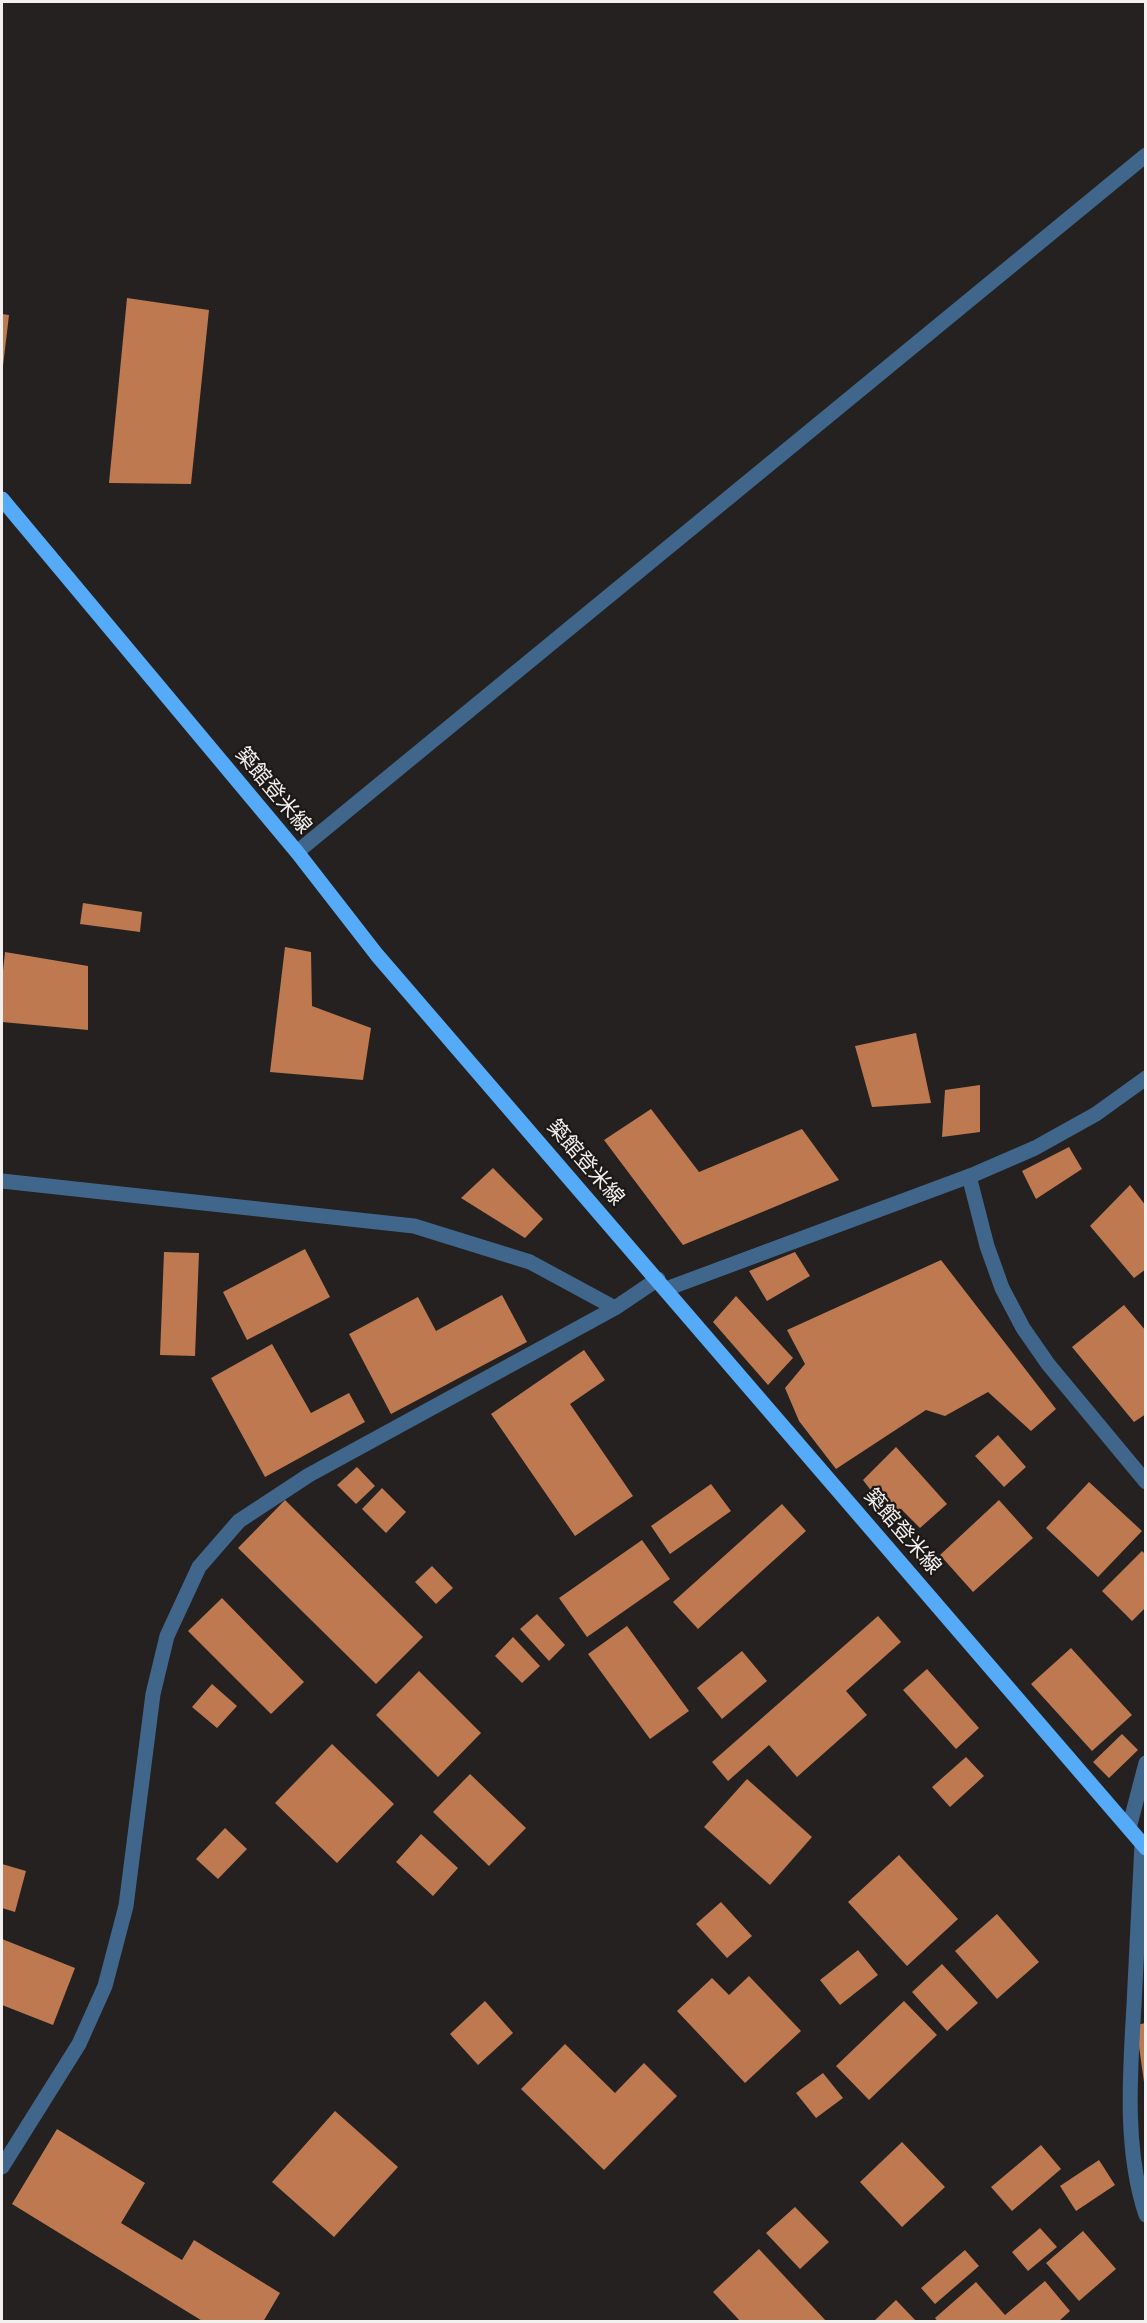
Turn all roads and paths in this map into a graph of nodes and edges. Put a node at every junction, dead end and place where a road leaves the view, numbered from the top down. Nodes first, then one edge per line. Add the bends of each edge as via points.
1 (1146, 155) edge
2 (2, 499) edge
3 (297, 852) junction
4 (1146, 1078) edge
5 (969, 1176) junction
6 (2, 1181) edge
7 (662, 1284) junction
8 (615, 1308) junction
9 (1146, 1482) edge
10 (1146, 1763) edge
11 (1129, 1828) junction
12 (1144, 1846) edge
13 (2, 2168) edge
14 (1146, 2215) edge

1 - 3 street
2 - 3 main road, 築館登米線
3 - 7 main road, 築館登米線 via 378,956
4 - 5 street via 1096,1114 1035,1148
5 - 7 street
5 - 9 street via 987,1246 1002,1288 1023,1328
6 - 8 street via 414,1226 530,1262
7 - 8 street
7 - 11 main road, 築館登米線
8 - 13 street via 309,1475 239,1521 199,1567 167,1636 153,1694 126,1906 105,1986 79,2044
10 - 11 street
11 - 12 main road, 築館登米線
12 - 14 street via 1131,2048 1131,2130 1139,2195

